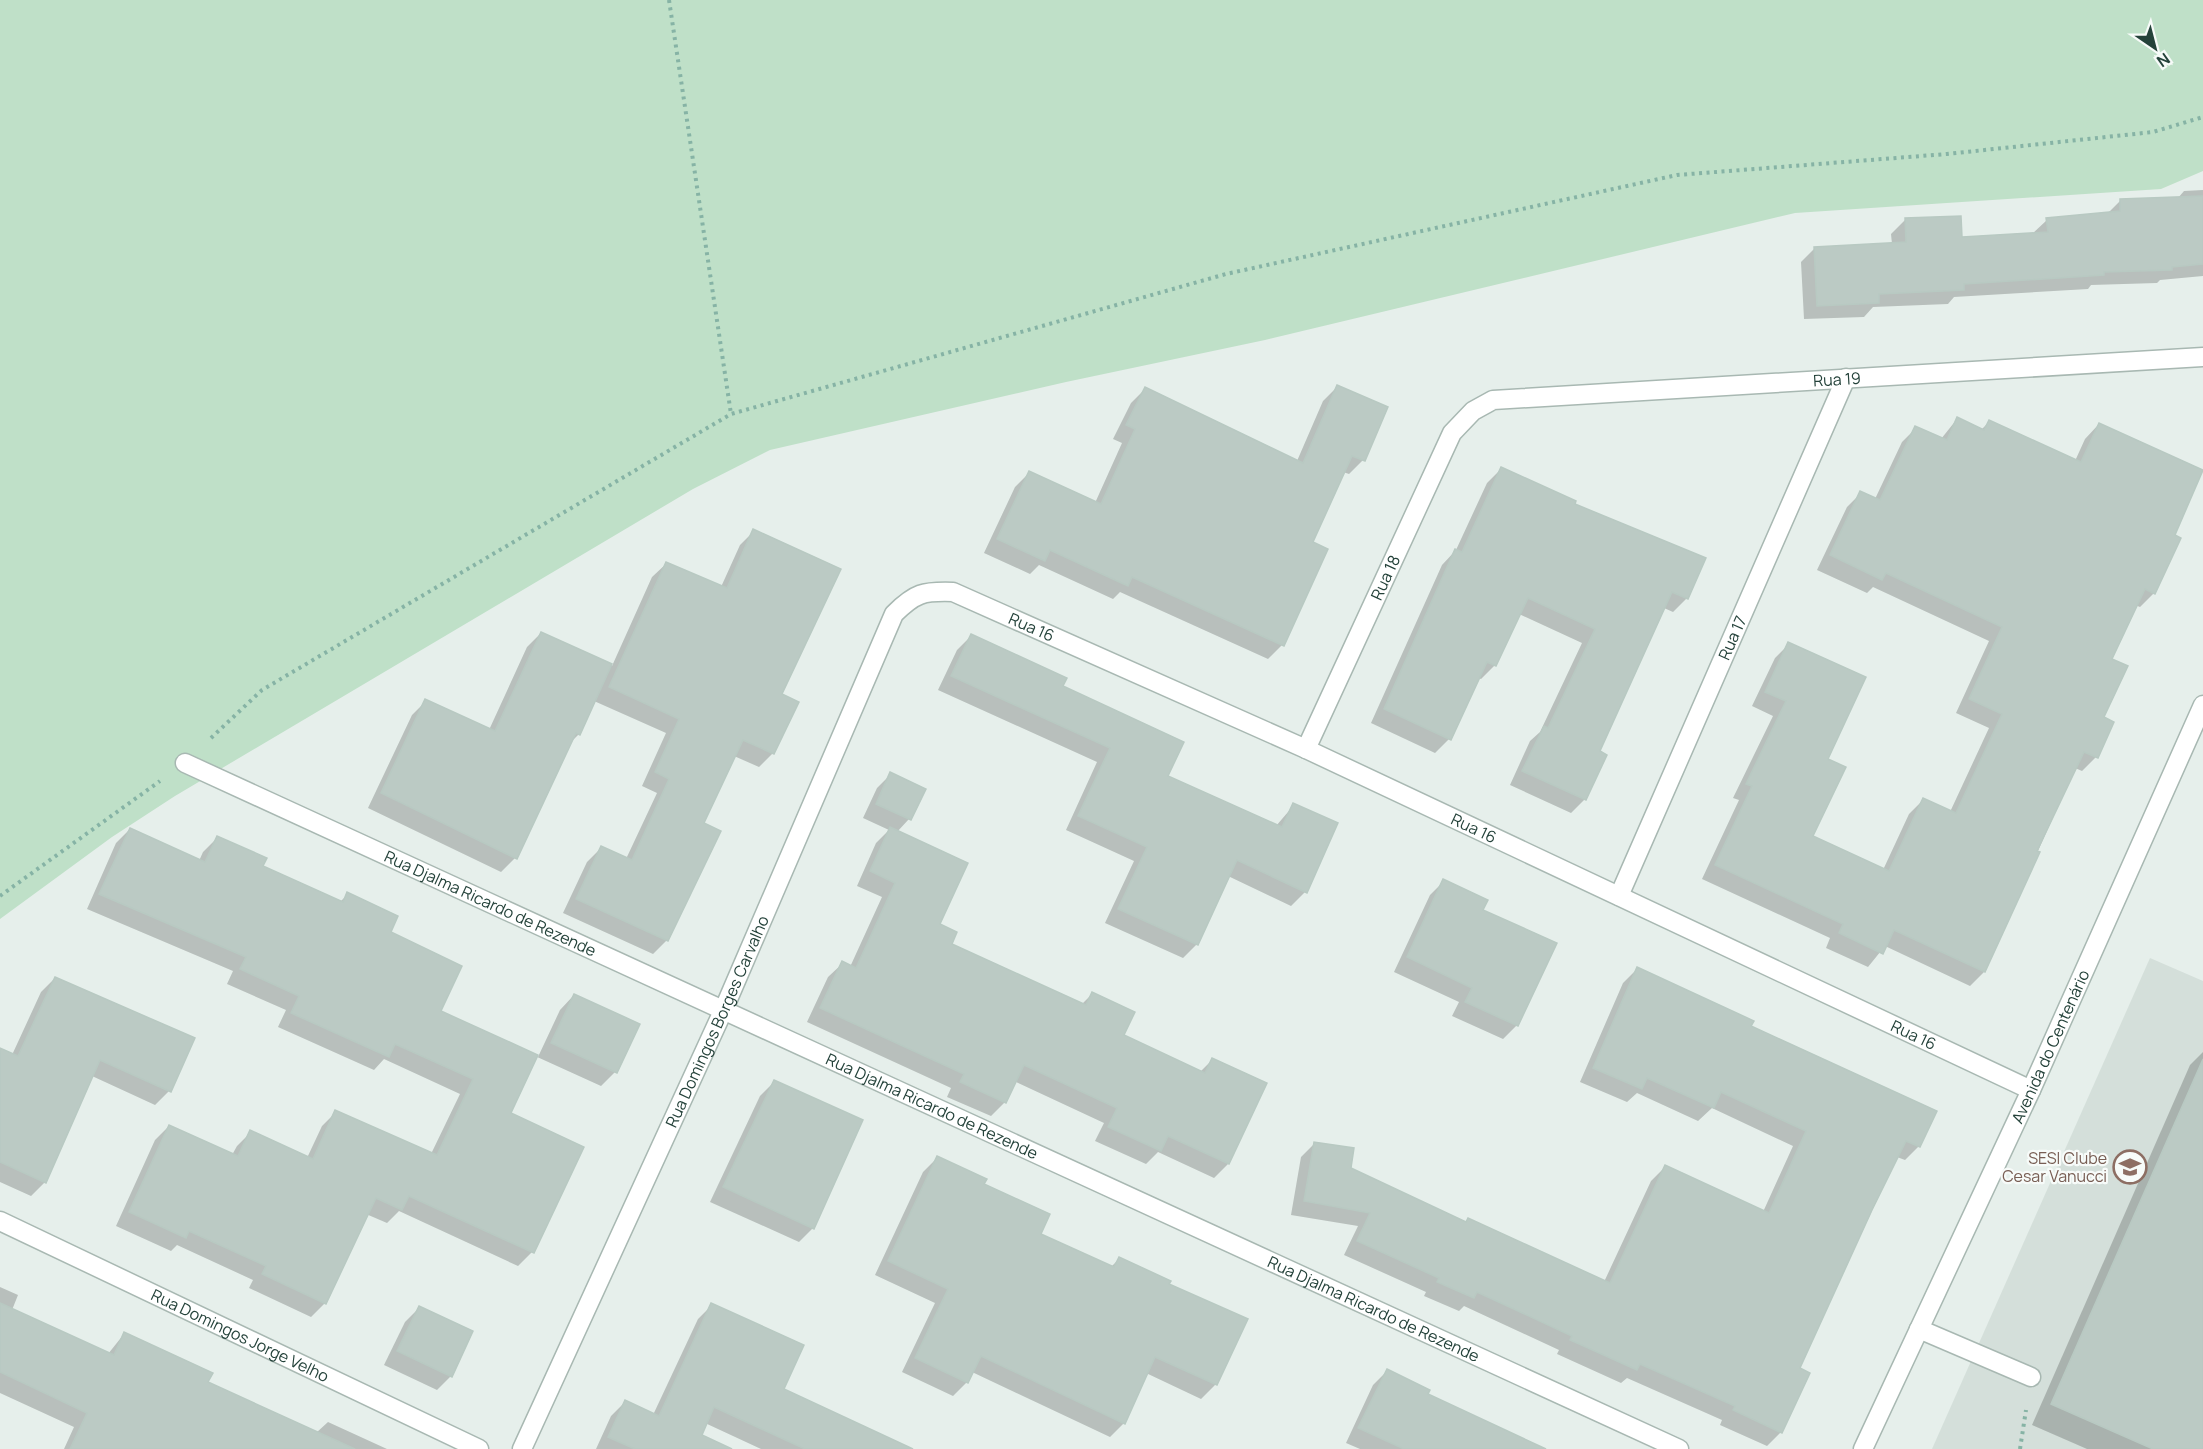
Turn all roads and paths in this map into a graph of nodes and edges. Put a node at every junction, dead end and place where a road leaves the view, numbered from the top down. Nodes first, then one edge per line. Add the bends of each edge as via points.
1 (669, 0) edge
2 (2203, 117) edge
3 (2203, 357) edge
4 (1846, 378) junction
5 (1473, 411) joint
6 (731, 414) junction
7 (912, 596) joint
8 (2203, 705) edge
9 (1306, 749) junction
10 (185, 763) junction
11 (0, 896) edge
12 (1619, 896) junction
13 (723, 1011) junction
14 (2031, 1090) junction
15 (0, 1221) edge
16 (1919, 1329) junction
17 (2031, 1377) dead end
18 (479, 1449) edge
19 (522, 1449) edge
20 (1679, 1449) edge
21 (1863, 1449) edge

1 - 6 path
2 - 6 path via 2153,132 1947,154 1677,175 1226,274
3 - 4 street, Rua 19
4 - 5 street, Rua 19 via 1518,396 1492,400
4 - 12 street, Rua 17
5 - 9 street, Rua 18 via 1452,433
6 - 10 path via 262,690
7 - 9 street, Rua 16 via 930,591 953,592
7 - 13 street, Rua Domingos Borges Carvalho via 894,614
8 - 14 street, Avenida do Centenário
9 - 12 street, Rua 16
10 - 11 path
10 - 13 street, Rua Djalma Ricardo de Rezende
12 - 14 street, Rua 16
13 - 19 street, Rua Domingos Borges Carvalho
13 - 20 street, Rua Djalma Ricardo de Rezende
14 - 16 street, Avenida do Centenário
15 - 18 street, Rua Domingos Jorge Velho
16 - 17 street
16 - 21 street, Avenida do Centenário

